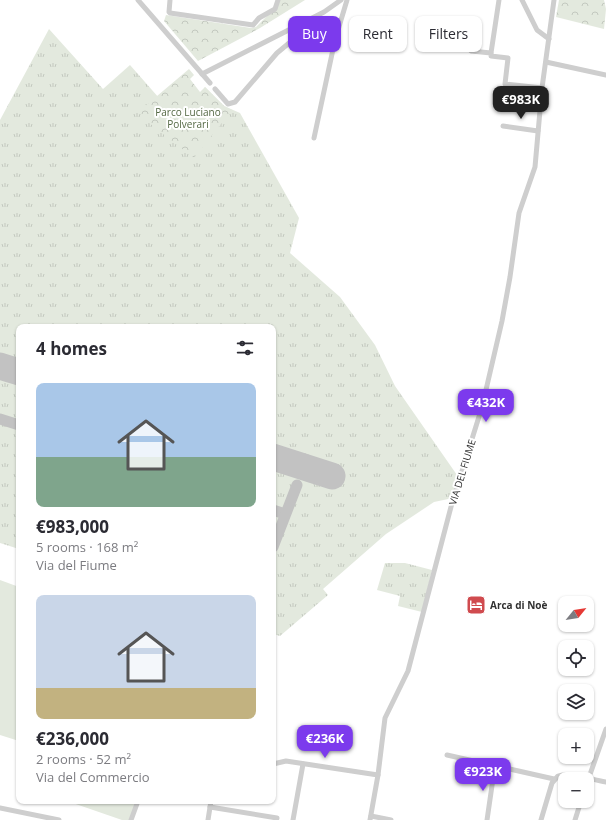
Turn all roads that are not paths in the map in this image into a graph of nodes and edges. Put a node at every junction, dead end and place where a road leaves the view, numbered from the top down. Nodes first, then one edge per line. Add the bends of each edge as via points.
1 (138, 0) edge
2 (170, 0) edge
3 (278, 0) edge
4 (341, 0) edge
5 (347, 0) edge
6 (499, 0) edge
7 (522, 0) edge
8 (554, 0) edge
9 (321, 14) junction
10 (549, 39) junction
11 (481, 52) edge
12 (491, 53) junction
13 (546, 62) junction
14 (202, 74) junction
15 (606, 75) edge
16 (210, 83) dead end
17 (542, 88) junction
18 (215, 89) dead end
19 (503, 126) dead end
20 (538, 131) junction
21 (314, 138) dead end
22 (606, 729) edge
23 (447, 755) dead end
24 (276, 763) edge
25 (303, 764) junction
26 (495, 765) junction
27 (591, 772) edge
28 (378, 775) junction
29 (558, 776) edge
30 (554, 779) junction
31 (594, 779) edge
32 (598, 781) junction
33 (594, 782) edge
34 (606, 782) edge
35 (137, 804) edge
36 (210, 804) edge
37 (0, 808) edge
38 (579, 808) edge
39 (277, 818) dead end
40 (370, 818) edge
41 (59, 820) edge
42 (131, 820) edge
43 (208, 820) edge
44 (293, 820) edge
45 (390, 820) edge
46 (487, 820) edge
47 (541, 820) edge
48 (576, 820) edge

1 - 14 street
2 - 3 street via 170,13 254,25 259,18 275,9
4 - 9 street
5 - 21 street via 335,40
6 - 12 street
7 - 10 street via 537,30
8 - 10 street, VIA DEL FIUME
9 - 14 street
9 - 18 street via 268,62 235,102 228,104
10 - 13 street, VIA DEL FIUME
11 - 12 street
12 - 17 street via 491,56 508,58 505,84
13 - 15 street
13 - 17 street, VIA DEL FIUME
14 - 16 street
17 - 20 street, VIA DEL FIUME
19 - 20 street
20 - 28 street, VIA DEL FIUME via 534,167 520,206 508,290 482,407 450,511 408,671 385,718
22 - 27 street
23 - 26 street
24 - 25 street via 286,761
25 - 28 street
25 - 44 street
26 - 30 street
26 - 46 street
28 - 40 street, VIA DEL FIUME
29 - 30 street
30 - 47 street
31 - 32 street
32 - 33 street
32 - 34 street
35 - 42 street
36 - 39 street
36 - 43 street
37 - 41 street
38 - 48 street
40 - 45 street

